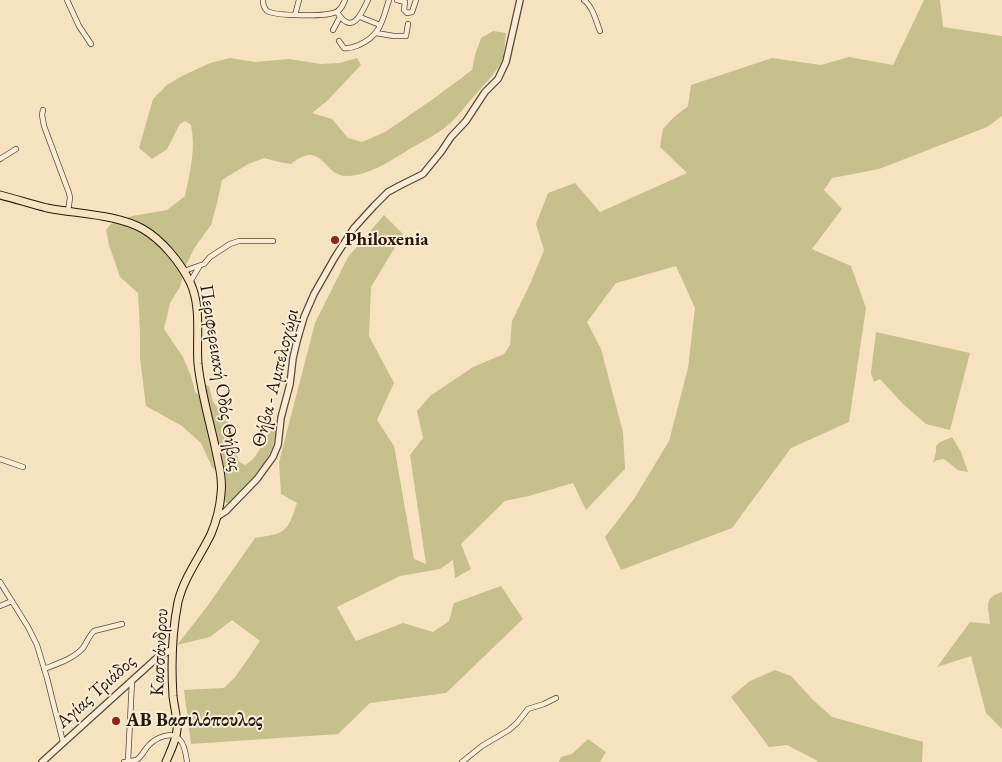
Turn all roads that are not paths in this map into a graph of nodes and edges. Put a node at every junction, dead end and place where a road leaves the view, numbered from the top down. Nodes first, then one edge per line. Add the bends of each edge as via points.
1 (67, 0) edge
2 (263, 0) edge
3 (299, 0) edge
4 (345, 0) edge
5 (368, 0) edge
6 (389, 0) edge
7 (397, 0) edge
8 (416, 0) edge
9 (520, 0) edge
10 (584, 0) edge
11 (337, 12) junction
12 (296, 15) junction
13 (340, 17) junction
14 (360, 17) junction
15 (408, 24) dead end
16 (380, 25) junction
17 (333, 30) dead end
18 (600, 31) dead end
19 (376, 33) junction
20 (339, 41) dead end
21 (91, 44) dead end
22 (43, 110) dead end
23 (16, 149) dead end
24 (0, 159) edge
25 (0, 195) edge
26 (68, 211) junction
27 (273, 241) dead end
28 (199, 266) junction
29 (183, 272) junction
30 (190, 283) junction
31 (0, 459) edge
32 (23, 467) dead end
33 (216, 517) junction
34 (0, 582) edge
35 (12, 601) junction
36 (0, 606) edge
37 (122, 624) dead end
38 (173, 649) junction
39 (44, 669) junction
40 (132, 681) junction
41 (556, 698) dead end
42 (176, 736) junction
43 (63, 742) junction
44 (142, 755) junction
45 (42, 762) edge
46 (124, 762) edge
47 (128, 762) edge
48 (140, 762) edge
49 (166, 762) edge
50 (187, 762) edge
51 (462, 762) edge

1 - 21 street
2 - 12 street via 267,10
3 - 12 street
4 - 11 street
5 - 14 street
6 - 16 street
7 - 8 street via 405,2 404,10 410,14
9 - 33 street, Θήβα - Αμπελοχώρι via 506,62 498,79 423,174 388,192 354,228 314,294 297,341 273,457
10 - 18 street via 591,8
11 - 12 street
11 - 13 street
13 - 14 street via 350,23
13 - 17 street
14 - 16 street
15 - 19 street via 406,36
16 - 19 street
19 - 20 street via 352,48 344,48
22 - 26 street via 44,126 70,198
23 - 24 street
25 - 26 main road, Περιφερειακή Οδός Θήβας
26 - 29 main road, Περιφερειακή Οδός Θήβας via 119,220 143,229 158,240
27 - 28 street via 230,244
28 - 29 street
28 - 30 street
29 - 30 main road, Περιφερειακή Οδός Θήβας
30 - 33 main road, Περιφερειακή Οδός Θήβας via 196,304 204,402 220,470 221,494
31 - 32 street
33 - 38 main road, Κασσάνδρου via 179,600
34 - 35 street
35 - 36 street
35 - 39 street via 34,637
37 - 39 street via 94,631 76,654
38 - 40 street, Αγίας Τριάδος via 159,656
38 - 42 main road, Κασσάνδρου
39 - 43 street
40 - 43 street, Αγίας Τριάδος
40 - 47 street
41 - 51 street via 528,709 509,730
42 - 44 street via 158,739
42 - 49 main road
42 - 50 street via 182,742
43 - 45 street, Αγίας Τριάδος
44 - 47 street
44 - 48 street
46 - 47 street

